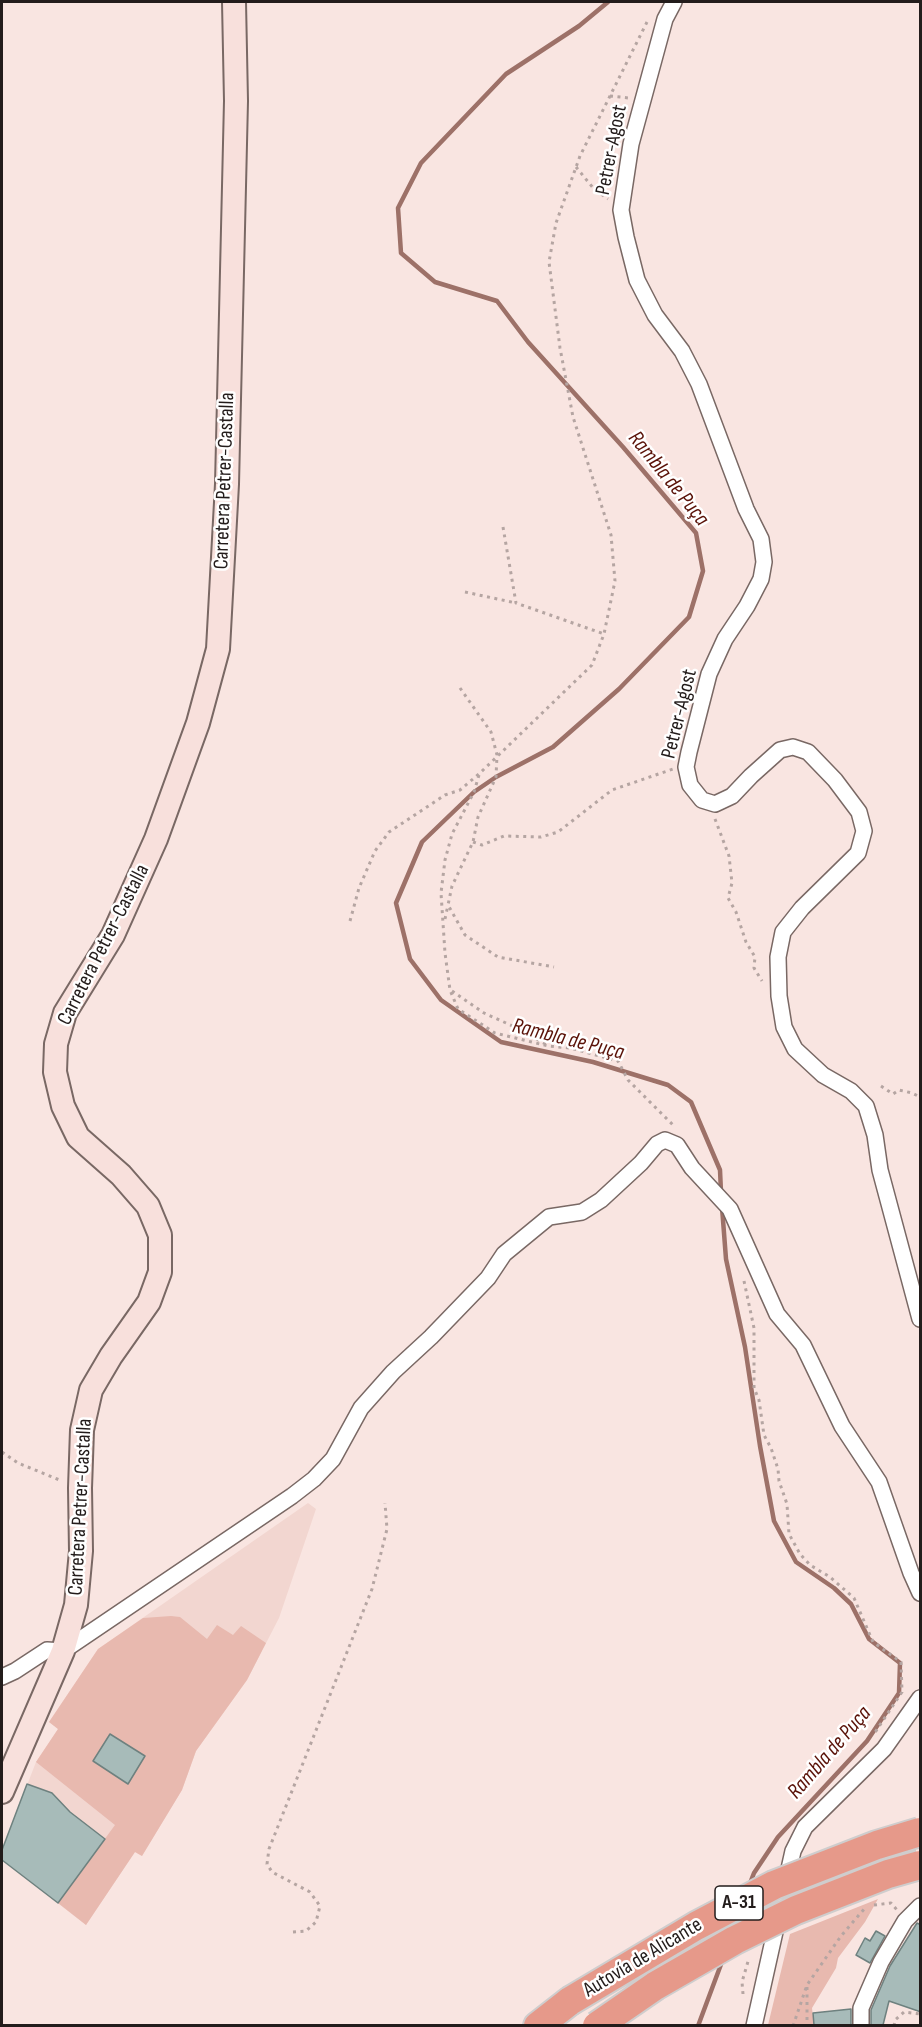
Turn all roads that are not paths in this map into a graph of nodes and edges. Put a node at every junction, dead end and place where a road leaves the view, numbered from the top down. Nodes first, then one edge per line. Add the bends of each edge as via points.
1 (234, 2) edge
2 (674, 2) edge
3 (921, 1318) edge
4 (921, 1593) edge
5 (63, 1651) junction
6 (2, 1677) edge
7 (921, 1698) edge
8 (2, 1792) edge
9 (921, 1832) edge
10 (921, 1865) edge
11 (921, 1906) edge
12 (538, 2025) edge
13 (597, 2025) edge
14 (754, 2025) edge
15 (861, 2025) edge

1 - 5 street, Carretera Petrer-Castalla via 236,101 227,484 218,649 198,723 156,839 113,936 65,1013 56,1044 55,1072 63,1106 78,1137 121,1175 148,1206 160,1235 160,1272 149,1302 92,1390 82,1430 81,1551 76,1605
2 - 3 street, Petrer-Agost via 665,19 643,99 621,210 637,280 699,384 742,501 761,539 764,562 761,579 709,674 686,767 690,785 702,800 715,804 732,796 780,750 793,747 808,752 859,812 864,831 858,853 783,932 778,957 778,996 784,1027 795,1049 866,1106
4 - 5 street via 879,1482 842,1426 803,1345 777,1314 730,1209 677,1146 665,1140 602,1200 582,1212 549,1217 504,1254 488,1278 361,1408 333,1459 314,1479
5 - 6 street via 47,1650
5 - 8 street, Carretera Petrer-Castalla
7 - 14 street, bridge via 884,1749 805,1827 794,1851
9 - 12 highway, Autovía de Alicante / A-31, bridge via 774,1884 570,2001
10 - 13 highway, Autovía de Alicante / A-31, bridge via 796,1910 735,1940
11 - 15 street via 905,1921 881,1962 861,2008

